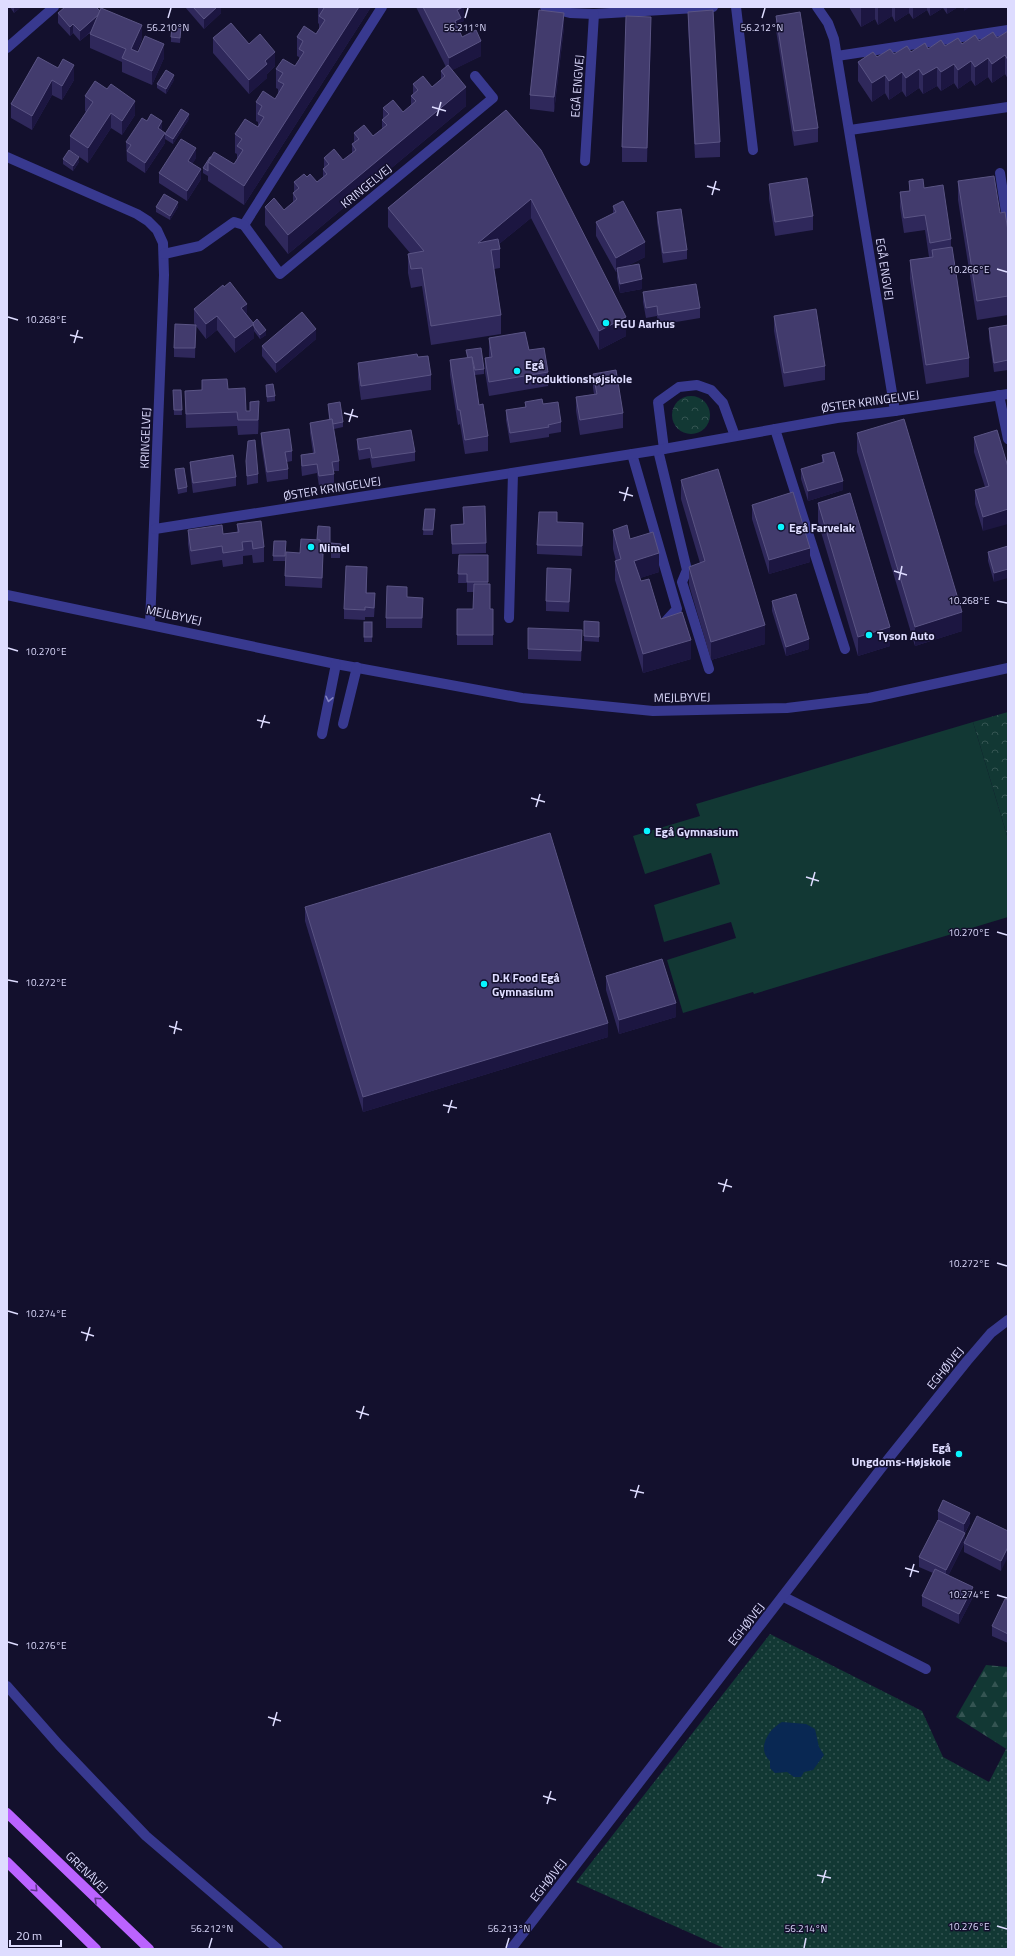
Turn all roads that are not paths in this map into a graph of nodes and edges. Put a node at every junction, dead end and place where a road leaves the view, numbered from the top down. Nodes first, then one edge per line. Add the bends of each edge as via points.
1 (54, 7) edge
2 (382, 7) edge
3 (545, 7) edge
4 (713, 7) edge
5 (736, 7) edge
6 (816, 7) edge
7 (695, 8) edge
8 (611, 10) edge
9 (594, 14) junction
10 (1008, 30) edge
11 (7, 48) edge
12 (837, 56) junction
13 (475, 76) dead end
14 (1008, 107) edge
15 (850, 130) junction
16 (753, 150) dead end
17 (7, 157) edge
18 (585, 161) dead end
19 (1000, 173) dead end
20 (244, 225) junction
21 (1008, 225) edge
22 (164, 254) junction
23 (1003, 394) edge
24 (895, 412) junction
25 (775, 429) junction
26 (736, 436) junction
27 (1008, 439) edge
28 (661, 449) junction
29 (632, 454) junction
30 (513, 473) junction
31 (154, 529) junction
32 (7, 595) edge
33 (509, 618) dead end
34 (666, 621) edge
35 (150, 624) junction
36 (845, 649) dead end
37 (336, 664) junction
38 (357, 667) junction
39 (1008, 668) edge
40 (709, 669) dead end
41 (343, 724) dead end
42 (322, 734) dead end
43 (1008, 1320) edge
44 (784, 1597) junction
45 (926, 1669) dead end
46 (7, 1686) edge
47 (7, 1813) edge
48 (7, 1862) edge
49 (96, 1949) edge
50 (149, 1949) edge
51 (278, 1949) edge
52 (511, 1949) edge

1 - 11 street
2 - 20 street
3 - 9 street via 570,13
4 - 7 street
5 - 16 street
6 - 12 street, EGÅ ENGVEJ via 831,30
7 - 8 street
8 - 9 street
9 - 18 street, EGÅ ENGVEJ
10 - 12 street
12 - 15 street, EGÅ ENGVEJ
13 - 20 street, KRINGELVEJ via 493,98 280,274
14 - 15 street
15 - 24 street, EGÅ ENGVEJ
17 - 22 street, KRINGELVEJ via 137,214 157,230 163,243
19 - 21 street
20 - 22 street via 234,222 200,246
22 - 31 street, KRINGELVEJ
23 - 24 street, ØSTER KRINGELVEJ
23 - 27 street
24 - 25 street, ØSTER KRINGELVEJ via 837,418
25 - 26 street, ØSTER KRINGELVEJ
25 - 36 street
26 - 28 street, ØSTER KRINGELVEJ
26 - 28 street via 724,403 711,390 697,385 679,387 658,402
28 - 29 street, ØSTER KRINGELVEJ
28 - 40 street via 687,570 682,582
29 - 30 street, ØSTER KRINGELVEJ
29 - 34 street via 677,609
30 - 31 street, ØSTER KRINGELVEJ
30 - 33 street
31 - 35 street, KRINGELVEJ
32 - 35 street, MEJLBYVEJ
35 - 37 street, MEJLBYVEJ
37 - 38 street, MEJLBYVEJ
37 -> 42 street
38 - 39 street, MEJLBYVEJ via 522,698 652,711 787,708 869,698
38 - 41 street
43 - 44 street, EGHØJVEJ via 991,1333 967,1361 889,1458
44 - 45 street
44 - 52 street, EGHØJVEJ
46 - 51 street via 54,1740 146,1836
50 -> 47 main road, GRENÅVEJ
48 -> 49 main road

